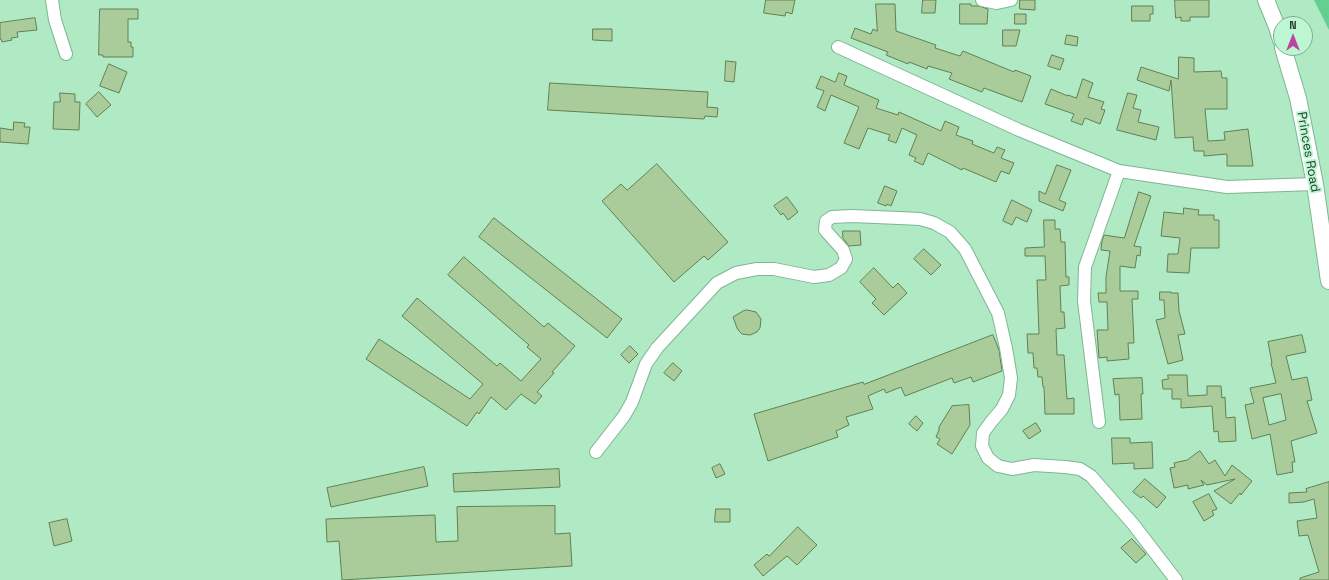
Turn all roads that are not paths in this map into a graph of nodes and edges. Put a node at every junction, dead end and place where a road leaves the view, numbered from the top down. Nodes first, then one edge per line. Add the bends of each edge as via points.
1 (52, 0) edge
2 (982, 0) edge
3 (1011, 0) edge
4 (1266, 0) edge
5 (1273, 17) edge
6 (838, 47) dead end
7 (66, 54) dead end
8 (1285, 56) edge
9 (1119, 171) junction
10 (1314, 184) junction
11 (1329, 281) edge
12 (1099, 422) dead end
13 (596, 452) dead end
14 (1176, 580) edge

1 - 7 street via 55,20
2 - 3 street via 997,3
4 - 5 main road
6 - 9 street via 1019,130
8 - 10 main road, Princes Road via 1298,98
9 - 10 street via 1227,187
9 - 12 street via 1085,267 1084,301
10 - 11 main road, Princes Road
13 - 14 street via 624,416 646,364 657,348 718,284 736,273 757,269 774,269 814,277 830,275 841,268 846,259 843,250 825,230 826,221 832,217 920,219 950,232 965,249 998,313 1011,378 1009,395 1002,409 983,433 982,446 988,458 998,466 1012,469 1034,465 1065,467 1080,469 1091,476 1133,524

